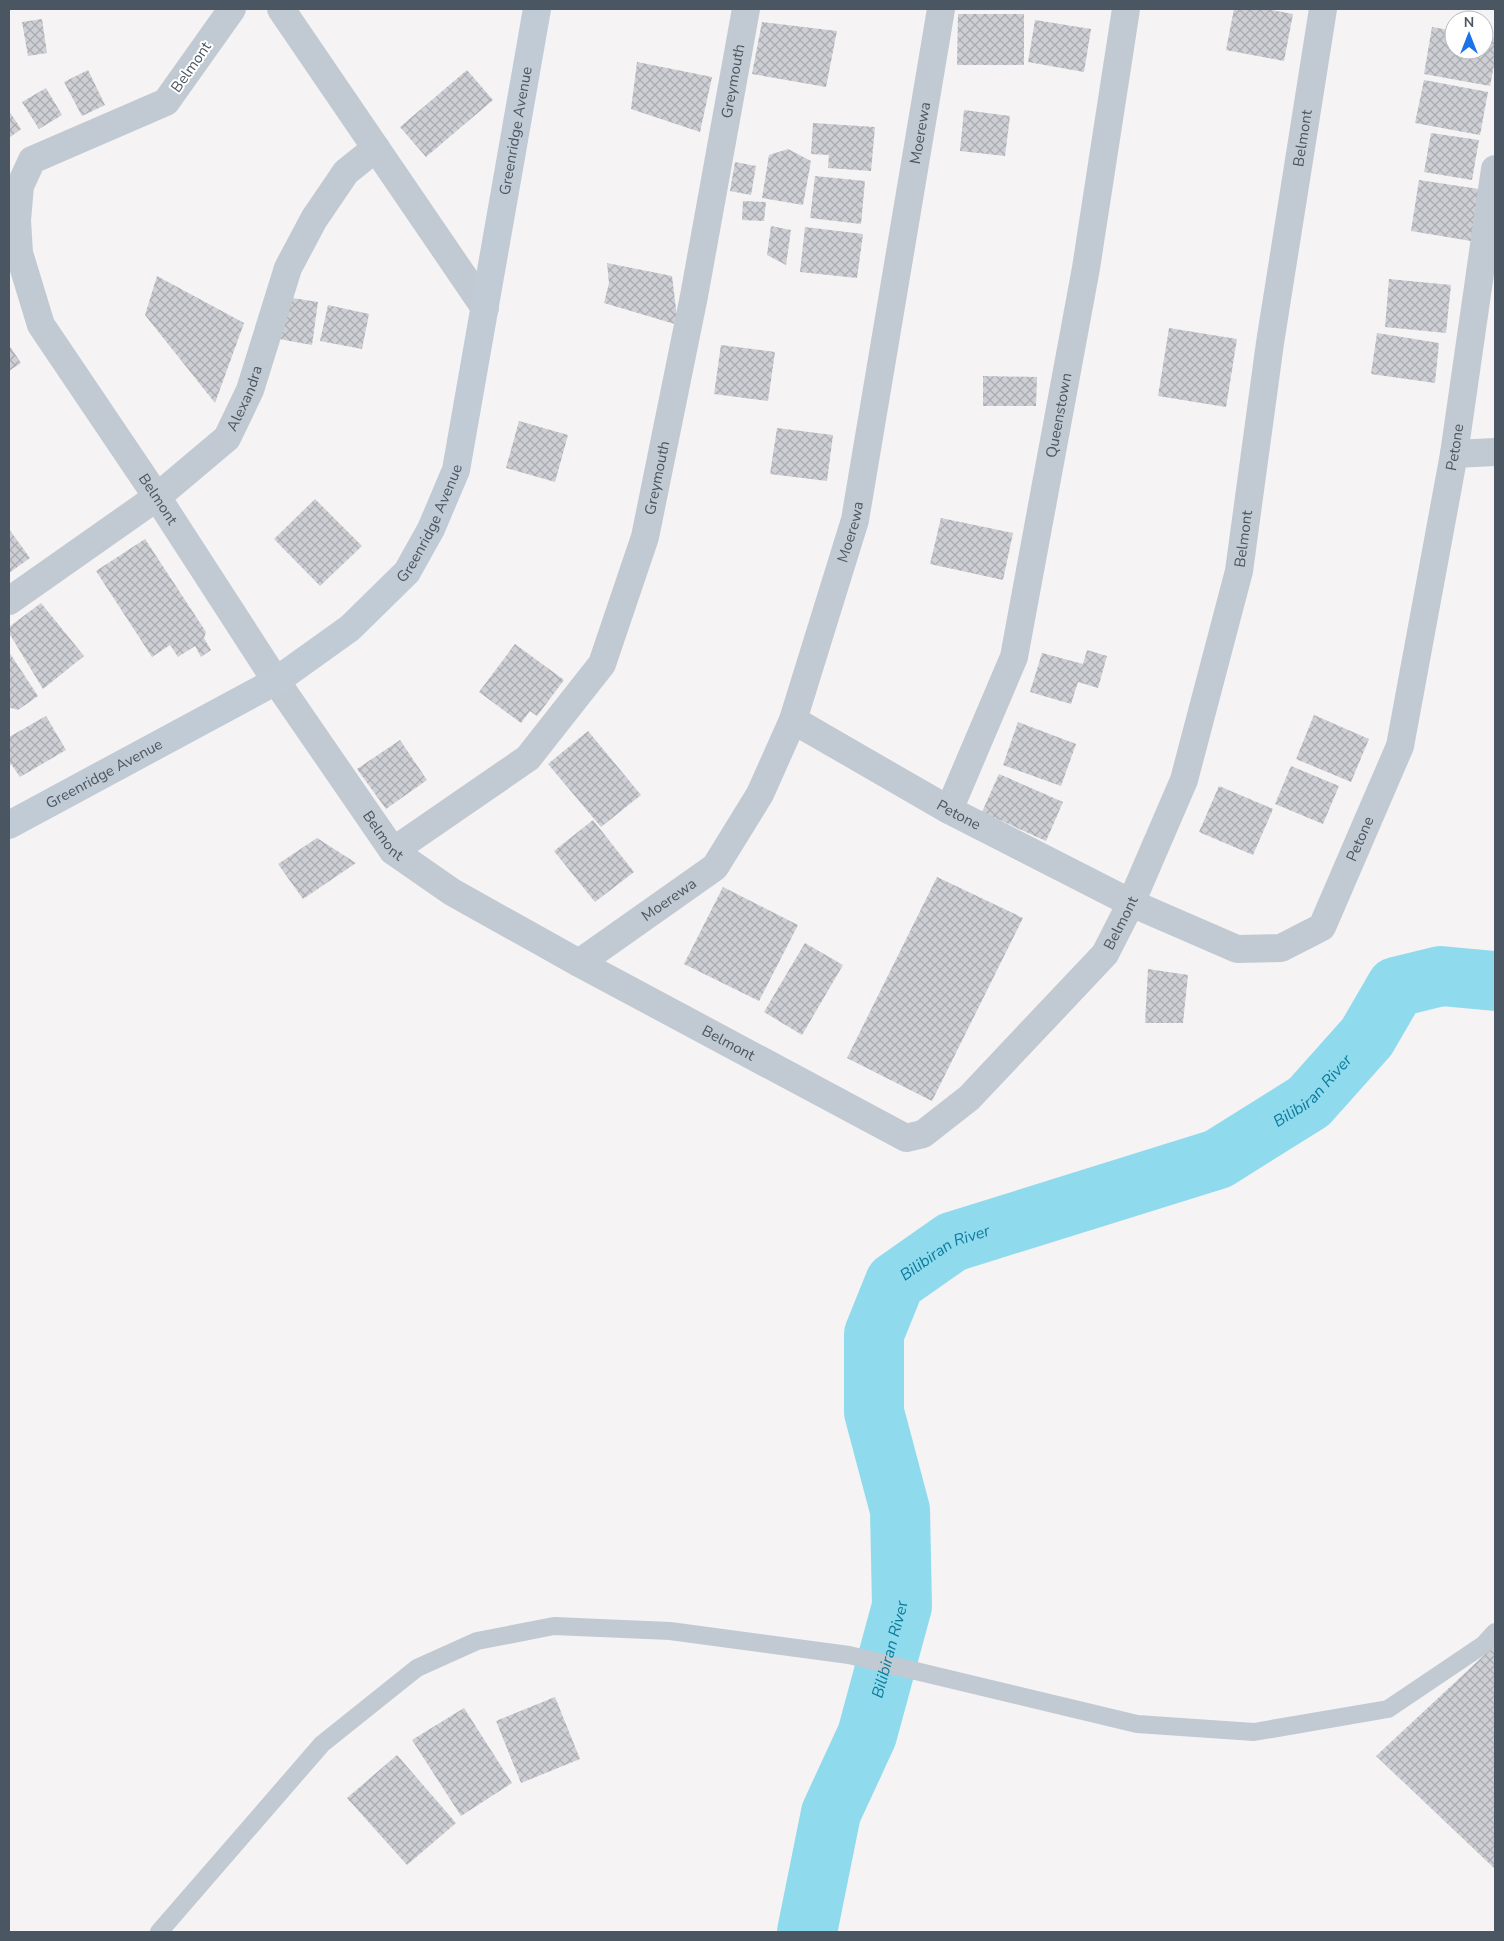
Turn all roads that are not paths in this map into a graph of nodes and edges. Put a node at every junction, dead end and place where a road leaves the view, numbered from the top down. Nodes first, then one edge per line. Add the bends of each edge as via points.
1 (232, 9) edge
2 (281, 9) edge
3 (537, 9) edge
4 (746, 9) edge
5 (941, 9) edge
6 (1126, 9) edge
7 (1323, 9) edge
8 (376, 148) junction
9 (1495, 169) edge
10 (1490, 247) edge
11 (485, 308) junction
12 (1495, 452) edge
13 (1454, 454) junction
14 (157, 497) junction
15 (9, 601) edge
16 (276, 681) junction
17 (793, 720) junction
18 (949, 810) junction
19 (9, 825) edge
20 (393, 851) junction
21 (1131, 903) junction
22 (579, 963) junction
23 (1495, 1632) edge
24 (159, 1932) edge

1 - 14 street, Belmont via 166,102 32,160 20,186 18,253 41,325
2 - 8 street
3 - 11 street, Greenridge Avenue
4 - 20 street, Greymouth via 694,296 645,537 602,664 528,758
5 - 17 street, Moerewa via 855,520
6 - 18 street, Queenstown via 1086,268 1014,657
7 - 21 street, Belmont via 1270,343 1239,571 1184,780
8 - 11 street
8 - 14 street, Alexandra via 346,172 314,219 288,268 250,390 227,438
9 - 10 street, Petone
10 - 13 street, Petone
11 - 16 street, Greenridge Avenue via 456,470 431,529 407,572 350,628
12 - 13 street
13 - 21 street, Petone via 1400,746 1322,927 1282,948 1237,949
14 - 15 street, Alexandra
14 - 16 street, Belmont
16 - 19 street, Greenridge Avenue
16 - 20 street, Belmont
17 - 18 street, Petone
17 - 22 street, Moerewa via 760,794 715,867
18 - 21 street, Petone
20 - 22 street, Belmont via 452,892
21 - 22 street, Belmont via 1105,954 969,1098 923,1134 906,1138
23 - 24 lane via 1483,1644 1388,1709 1254,1732 1137,1724 849,1654 670,1631 554,1626 477,1641 417,1668 322,1744

